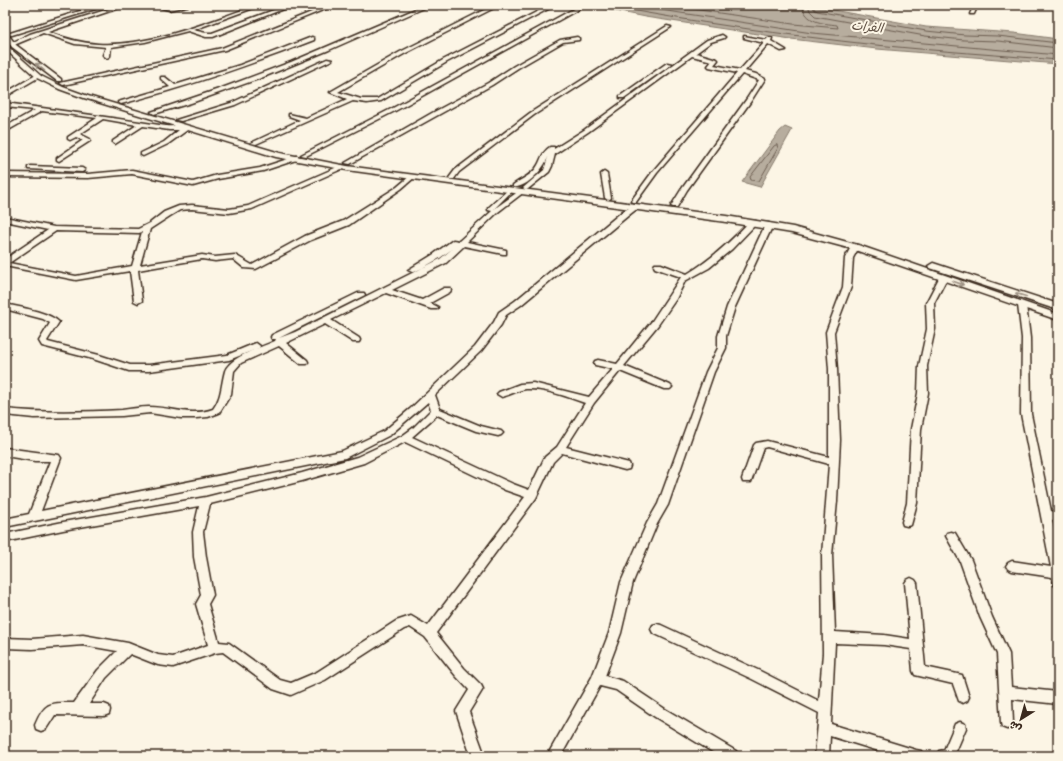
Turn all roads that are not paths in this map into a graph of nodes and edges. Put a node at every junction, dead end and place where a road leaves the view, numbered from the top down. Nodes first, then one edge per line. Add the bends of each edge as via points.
1 (95, 5) edge
2 (105, 5) edge
3 (126, 5) edge
4 (153, 5) edge
5 (188, 5) edge
6 (260, 5) edge
7 (291, 5) edge
8 (333, 5) edge
9 (429, 5) edge
10 (554, 5) edge
11 (976, 5) edge
12 (492, 8) dead end
13 (579, 8) dead end
14 (972, 13) dead end
15 (668, 26) dead end
16 (188, 30) junction
17 (44, 32) junction
18 (709, 34) dead end
19 (722, 37) dead end
20 (746, 37) dead end
21 (7, 38) edge
22 (312, 39) dead end
23 (576, 39) dead end
24 (769, 40) junction
25 (109, 45) junction
26 (783, 50) dead end
27 (692, 54) junction
28 (107, 56) dead end
29 (329, 60) dead end
30 (250, 63) junction
31 (278, 70) junction
32 (742, 73) junction
33 (38, 76) junction
34 (163, 78) dead end
35 (63, 83) junction
36 (175, 88) junction
37 (356, 92) dead end
38 (5, 94) edge
39 (349, 98) junction
40 (121, 102) junction
41 (5, 105) edge
42 (41, 109) junction
43 (154, 112) junction
44 (291, 115) dead end
45 (103, 117) junction
46 (179, 120) junction
47 (306, 120) junction
48 (143, 123) junction
49 (185, 128) junction
50 (5, 130) edge
51 (212, 133) junction
52 (77, 134) junction
53 (70, 138) dead end
54 (115, 142) dead end
55 (254, 143) junction
56 (143, 154) dead end
57 (300, 157) junction
58 (59, 159) dead end
59 (345, 165) junction
60 (5, 169) edge
61 (64, 169) junction
62 (124, 172) junction
63 (604, 174) dead end
64 (5, 175) edge
65 (53, 175) junction
66 (412, 177) junction
67 (446, 178) junction
68 (518, 189) junction
69 (608, 198) junction
70 (635, 204) junction
71 (675, 206) junction
72 (5, 219) edge
73 (753, 223) junction
74 (770, 225) junction
75 (54, 228) junction
76 (147, 228) junction
77 (462, 243) junction
78 (855, 247) junction
79 (503, 252) dead end
80 (5, 263) edge
81 (658, 266) dead end
82 (136, 269) junction
83 (688, 277) junction
84 (943, 278) junction
85 (385, 290) junction
86 (447, 290) dead end
87 (991, 290) junction
88 (138, 301) dead end
89 (423, 303) junction
90 (1022, 305) junction
91 (5, 306) edge
92 (434, 307) dead end
93 (1058, 307) edge
94 (1058, 317) edge
95 (325, 320) junction
96 (356, 340) dead end
97 (279, 341) junction
98 (304, 362) dead end
99 (598, 363) dead end
100 (618, 368) junction
101 (667, 387) dead end
102 (502, 394) dead end
103 (431, 395) junction
104 (591, 402) junction
105 (436, 411) junction
106 (5, 412) edge
107 (498, 433) dead end
108 (405, 438) junction
109 (560, 449) junction
110 (5, 452) edge
111 (834, 462) junction
112 (624, 466) dead end
113 (747, 479) dead end
114 (532, 495) junction
115 (206, 501) junction
116 (1046, 514) junction
117 (33, 517) junction
118 (1058, 518) edge
119 (907, 522) dead end
120 (5, 523) edge
121 (951, 536) dead end
122 (5, 538) edge
123 (1012, 566) dead end
124 (1058, 576) edge
125 (911, 583) dead end
126 (657, 629) dead end
127 (429, 633) junction
128 (829, 637) junction
129 (5, 643) edge
130 (917, 645) junction
131 (128, 648) junction
132 (215, 648) junction
133 (596, 680) junction
134 (1006, 692) junction
135 (963, 697) dead end
136 (1058, 698) edge
137 (77, 710) junction
138 (104, 710) dead end
139 (825, 710) junction
140 (1007, 723) dead end
141 (41, 725) dead end
142 (824, 728) junction
143 (960, 728) dead end
144 (478, 756) edge
145 (554, 756) edge
146 (731, 756) edge
147 (822, 756) edge
148 (916, 756) edge
149 (944, 756) edge

1 - 21 main road
2 - 21 main road
3 - 17 street
4 - 5 street via 169,9
6 - 16 street
7 - 16 street via 213,35 206,36
8 - 35 street via 223,48
9 - 31 street
10 - 39 street via 445,61 379,100 367,102
11 - 14 street
12 - 39 street via 402,52 333,92
13 - 57 street via 387,114
15 - 67 street via 532,114
16 - 25 street
17 - 21 street
17 - 25 street via 79,44
18 - 68 street via 570,136 547,150 538,171
19 - 27 street via 709,41
20 - 24 street
21 - 33 main road
35 -> 21 main road via 51,76
22 - 30 street
23 - 59 street via 562,41
24 - 26 street
24 - 32 street
25 - 28 street
27 - 32 street via 716,60 711,66
27 - 68 street via 553,153 545,172
29 - 46 street via 233,104
30 - 31 street
30 - 36 street
31 - 43 street via 218,94
32 - 70 street via 655,172
32 - 71 street via 762,79
33 - 38 street
33 - 49 main road via 86,97
34 - 36 street
35 - 40 main road
36 - 40 street
37 - 39 street
39 - 47 street
40 - 43 main road
41 - 42 street
42 - 45 street
42 - 50 street
43 - 46 main road
44 - 47 street
45 - 48 street
45 - 52 street
46 - 51 main road
47 - 55 street
48 - 49 street
48 - 54 street
49 - 51 main road
49 - 56 street via 166,143
51 - 55 main road
51 - 57 main road via 262,151
52 - 53 street
52 - 58 street via 88,140
55 - 57 main road
57 - 59 main road
57 - 62 street via 261,170 217,177 193,184
59 - 66 main road
59 - 67 main road
59 - 76 street via 250,208 229,211 179,208
60 - 61 street
61 - 62 street via 113,169
61 - 65 street
62 - 65 street via 88,176
63 - 69 street
64 - 65 street
66 - 67 main road
66 - 82 street via 346,223 308,238 253,267 247,266 235,257 202,257
67 - 68 main road
68 - 69 main road
68 - 70 main road
68 - 77 street
68 - 91 street via 437,256 268,341 229,357 149,368 129,368 45,344 43,340 55,322 46,317
69 - 70 main road
70 - 71 main road
70 - 73 main road
70 - 103 street via 502,314 498,324 478,350
71 - 87 main road via 762,218 820,231
72 - 75 street
73 - 74 main road
73 - 83 street via 729,248
74 - 78 main road
74 - 133 street via 731,308 722,336 722,348 710,372 663,505 652,523 627,582 615,633
75 - 76 street via 139,231
75 - 80 street
76 - 82 street
77 - 79 street
77 - 85 street via 442,261
78 - 84 main road
78 - 111 street via 849,258 847,287 830,332
80 - 82 street via 76,278
81 - 83 street
82 - 88 street via 134,272
83 - 100 street via 682,280 655,323
84 -> 87 main road
84 - 119 street via 930,303 931,329 923,366 923,393 916,429 912,503
85 - 89 street
85 - 95 street
86 - 89 street
87 - 90 main road
93 -> 87 main road
89 - 92 street
90 - 94 main road
90 - 116 street via 1026,338 1026,414
95 - 96 street
95 - 97 street
97 - 98 street
97 - 106 street via 238,361 230,370 226,394 220,406 208,414 181,415 150,410 34,415
99 - 100 street
100 - 101 street
100 - 104 street
102 - 104 street via 526,386 539,387
103 - 105 street
103 - 117 street via 387,433 345,454
104 - 109 street
105 - 107 street via 478,429
105 - 108 street
108 - 114 street via 509,487
108 - 115 street via 360,460
109 - 112 street
109 - 114 street via 549,460
110 - 117 street via 56,458
111 - 113 street via 767,444 759,445
111 - 128 street via 827,555
114 - 127 street
115 - 122 street
115 - 132 street via 198,532 207,595 202,604
116 - 118 street
116 - 124 street
117 - 120 street
121 - 134 street via 965,560 1003,654
123 - 124 street
125 - 130 street
126 - 139 street
127 - 132 street via 411,621 400,625 321,676 291,689 277,685 225,647
127 - 144 street via 477,689 462,710
128 - 130 street
128 - 139 street
129 - 131 street via 32,644 82,640
130 - 135 street via 919,671 958,679
131 - 132 street via 158,660 173,662
131 - 137 street via 102,674
133 - 145 street
133 - 146 street via 619,685 660,714
134 - 136 street
134 - 140 street
137 - 138 street
137 - 141 street via 52,709
139 - 142 street
142 - 147 street
142 - 148 street
143 - 149 street via 948,755

